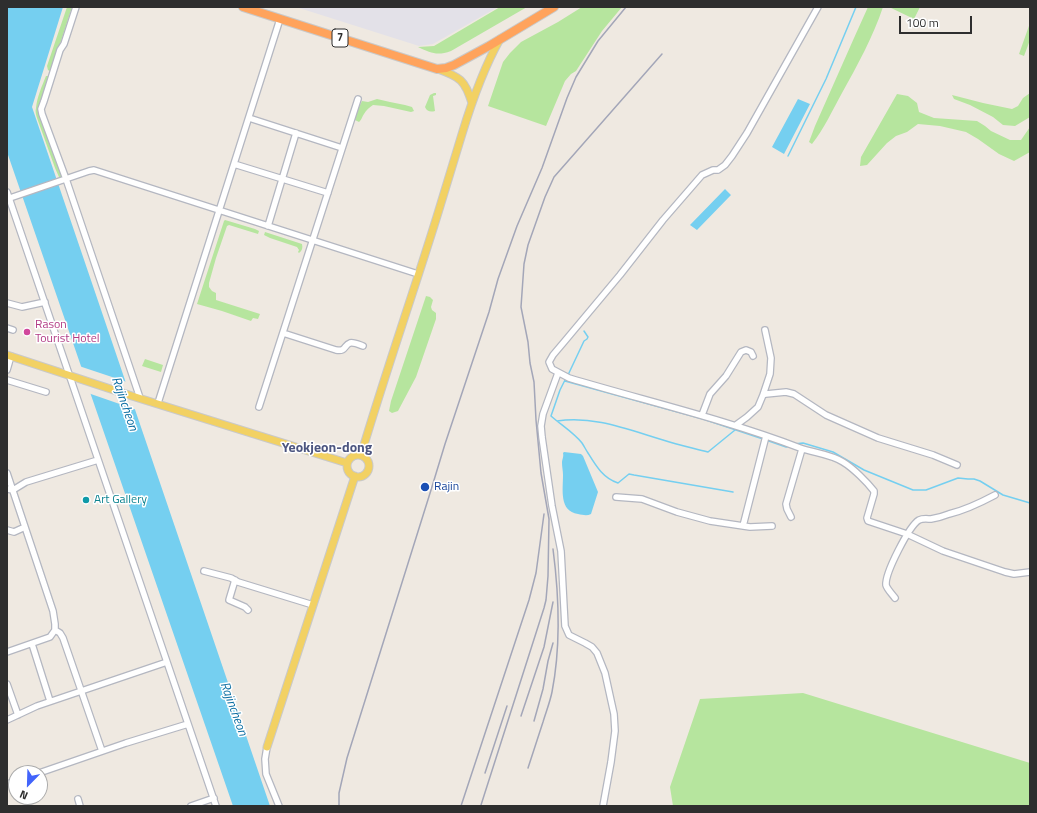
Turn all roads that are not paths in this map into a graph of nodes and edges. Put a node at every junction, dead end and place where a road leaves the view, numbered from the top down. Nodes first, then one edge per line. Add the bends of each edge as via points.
1 (76, 7) edge
2 (243, 7) edge
3 (554, 7) edge
4 (818, 7) edge
5 (280, 19) junction
6 (501, 39) junction
7 (437, 69) junction
8 (358, 99) dead end
9 (472, 103) junction
10 (249, 118) junction
11 (296, 133) junction
12 (342, 148) junction
13 (234, 164) junction
14 (282, 178) junction
15 (66, 179) junction
16 (7, 192) edge
17 (328, 193) junction
18 (8, 198) edge
19 (219, 210) junction
20 (268, 226) junction
21 (312, 240) junction
22 (418, 274) junction
23 (45, 302) junction
24 (7, 304) edge
25 (765, 330) dead end
26 (283, 333) junction
27 (363, 346) dead end
28 (9, 355) edge
29 (753, 356) dead end
30 (7, 370) edge
31 (558, 373) junction
32 (69, 375) junction
33 (7, 380) edge
34 (46, 392) dead end
35 (763, 396) junction
36 (140, 398) junction
37 (158, 403) junction
38 (259, 407) dead end
39 (702, 415) junction
40 (736, 425) junction
41 (766, 436) junction
42 (796, 446) junction
43 (361, 455) junction
44 (98, 460) junction
45 (347, 463) junction
46 (957, 465) dead end
47 (7, 473) edge
48 (355, 476) junction
49 (10, 490) edge
50 (994, 495) dead end
51 (616, 497) dead end
52 (791, 517) dead end
53 (743, 526) junction
54 (772, 526) dead end
55 (25, 527) junction
56 (7, 530) edge
57 (907, 534) junction
58 (204, 571) dead end
59 (1030, 572) edge
60 (235, 580) junction
61 (895, 598) dead end
62 (313, 605) junction
63 (248, 610) dead end
64 (55, 630) junction
65 (32, 644) junction
66 (7, 652) edge
67 (167, 662) junction
68 (7, 684) edge
69 (81, 691) junction
70 (50, 701) junction
71 (18, 715) junction
72 (7, 720) edge
73 (188, 724) junction
74 (267, 747) joint
75 (102, 751) junction
76 (48, 770) edge
77 (214, 798) junction
78 (78, 799) dead end
79 (80, 806) edge
80 (190, 806) edge
81 (216, 806) edge
82 (279, 806) edge
83 (603, 806) edge

1 - 15 street via 41,109
2 - 5 highway, 7
3 - 6 highway
4 - 31 street via 732,156 718,170 702,176 553,355 549,362 552,369
5 - 7 highway, 7
5 - 10 street
6 - 7 highway via 454,65
6 - 9 main road via 483,73
7 - 9 main road via 460,80 468,89
8 - 12 street
9 - 22 main road
10 - 11 street
10 - 13 street
11 - 12 street
11 - 14 street
12 - 17 street
13 - 14 street
13 - 19 street
14 - 17 street
14 - 20 street
15 - 18 street
15 - 19 street via 94,170
15 - 36 street
16 - 18 street
17 - 21 street
18 - 23 street
19 - 20 street
19 - 37 street
20 - 21 street
21 - 22 street
21 - 26 street
22 - 43 main road
23 - 24 street via 22,307
23 - 32 street
25 - 35 street via 771,358 770,374
26 - 27 street via 341,351 352,342
26 - 38 street
28 - 30 street
28 - 32 main road
29 - 39 street via 746,350 741,352 726,376 710,394
31 - 39 street
31 - 83 street via 542,414 541,432 561,551 564,626 569,635 598,653 614,714 612,756
32 - 36 main road
32 - 44 street
33 - 34 street
35 - 40 street via 758,407
35 - 46 street via 786,392 794,394 826,415 878,438
36 - 37 main road
37 - 45 main road
39 - 40 street
40 - 41 street
41 - 42 street
41 - 53 street
42 - 52 street via 786,504
42 - 57 street via 842,461 849,466 874,491 868,521
43 - 45 main road via 352,456
43 - 48 main road via 366,458 368,469 363,475
44 - 49 street via 26,482
44 - 67 street
45 - 48 main road via 348,471
47 - 49 street
48 - 62 main road
49 - 55 street
50 - 57 street via 971,507 919,520
51 - 53 street via 642,499 695,518
53 - 54 street
55 - 56 street via 14,532
55 - 64 street via 53,611
57 - 59 street via 943,551 1005,572
57 - 61 street via 887,578 886,586
58 - 60 street
60 - 62 street
60 - 63 street via 229,600
62 - 74 main road
64 - 65 street via 50,637
64 - 69 street via 63,638
65 - 66 street
65 - 70 street
67 - 69 street
67 - 73 street
68 - 71 street
69 - 70 street
69 - 75 street
70 - 71 street
71 - 72 street
73 - 75 street
73 - 77 street
74 - 82 street via 266,774
75 - 76 street
77 - 80 street
77 - 81 street
78 - 79 street

